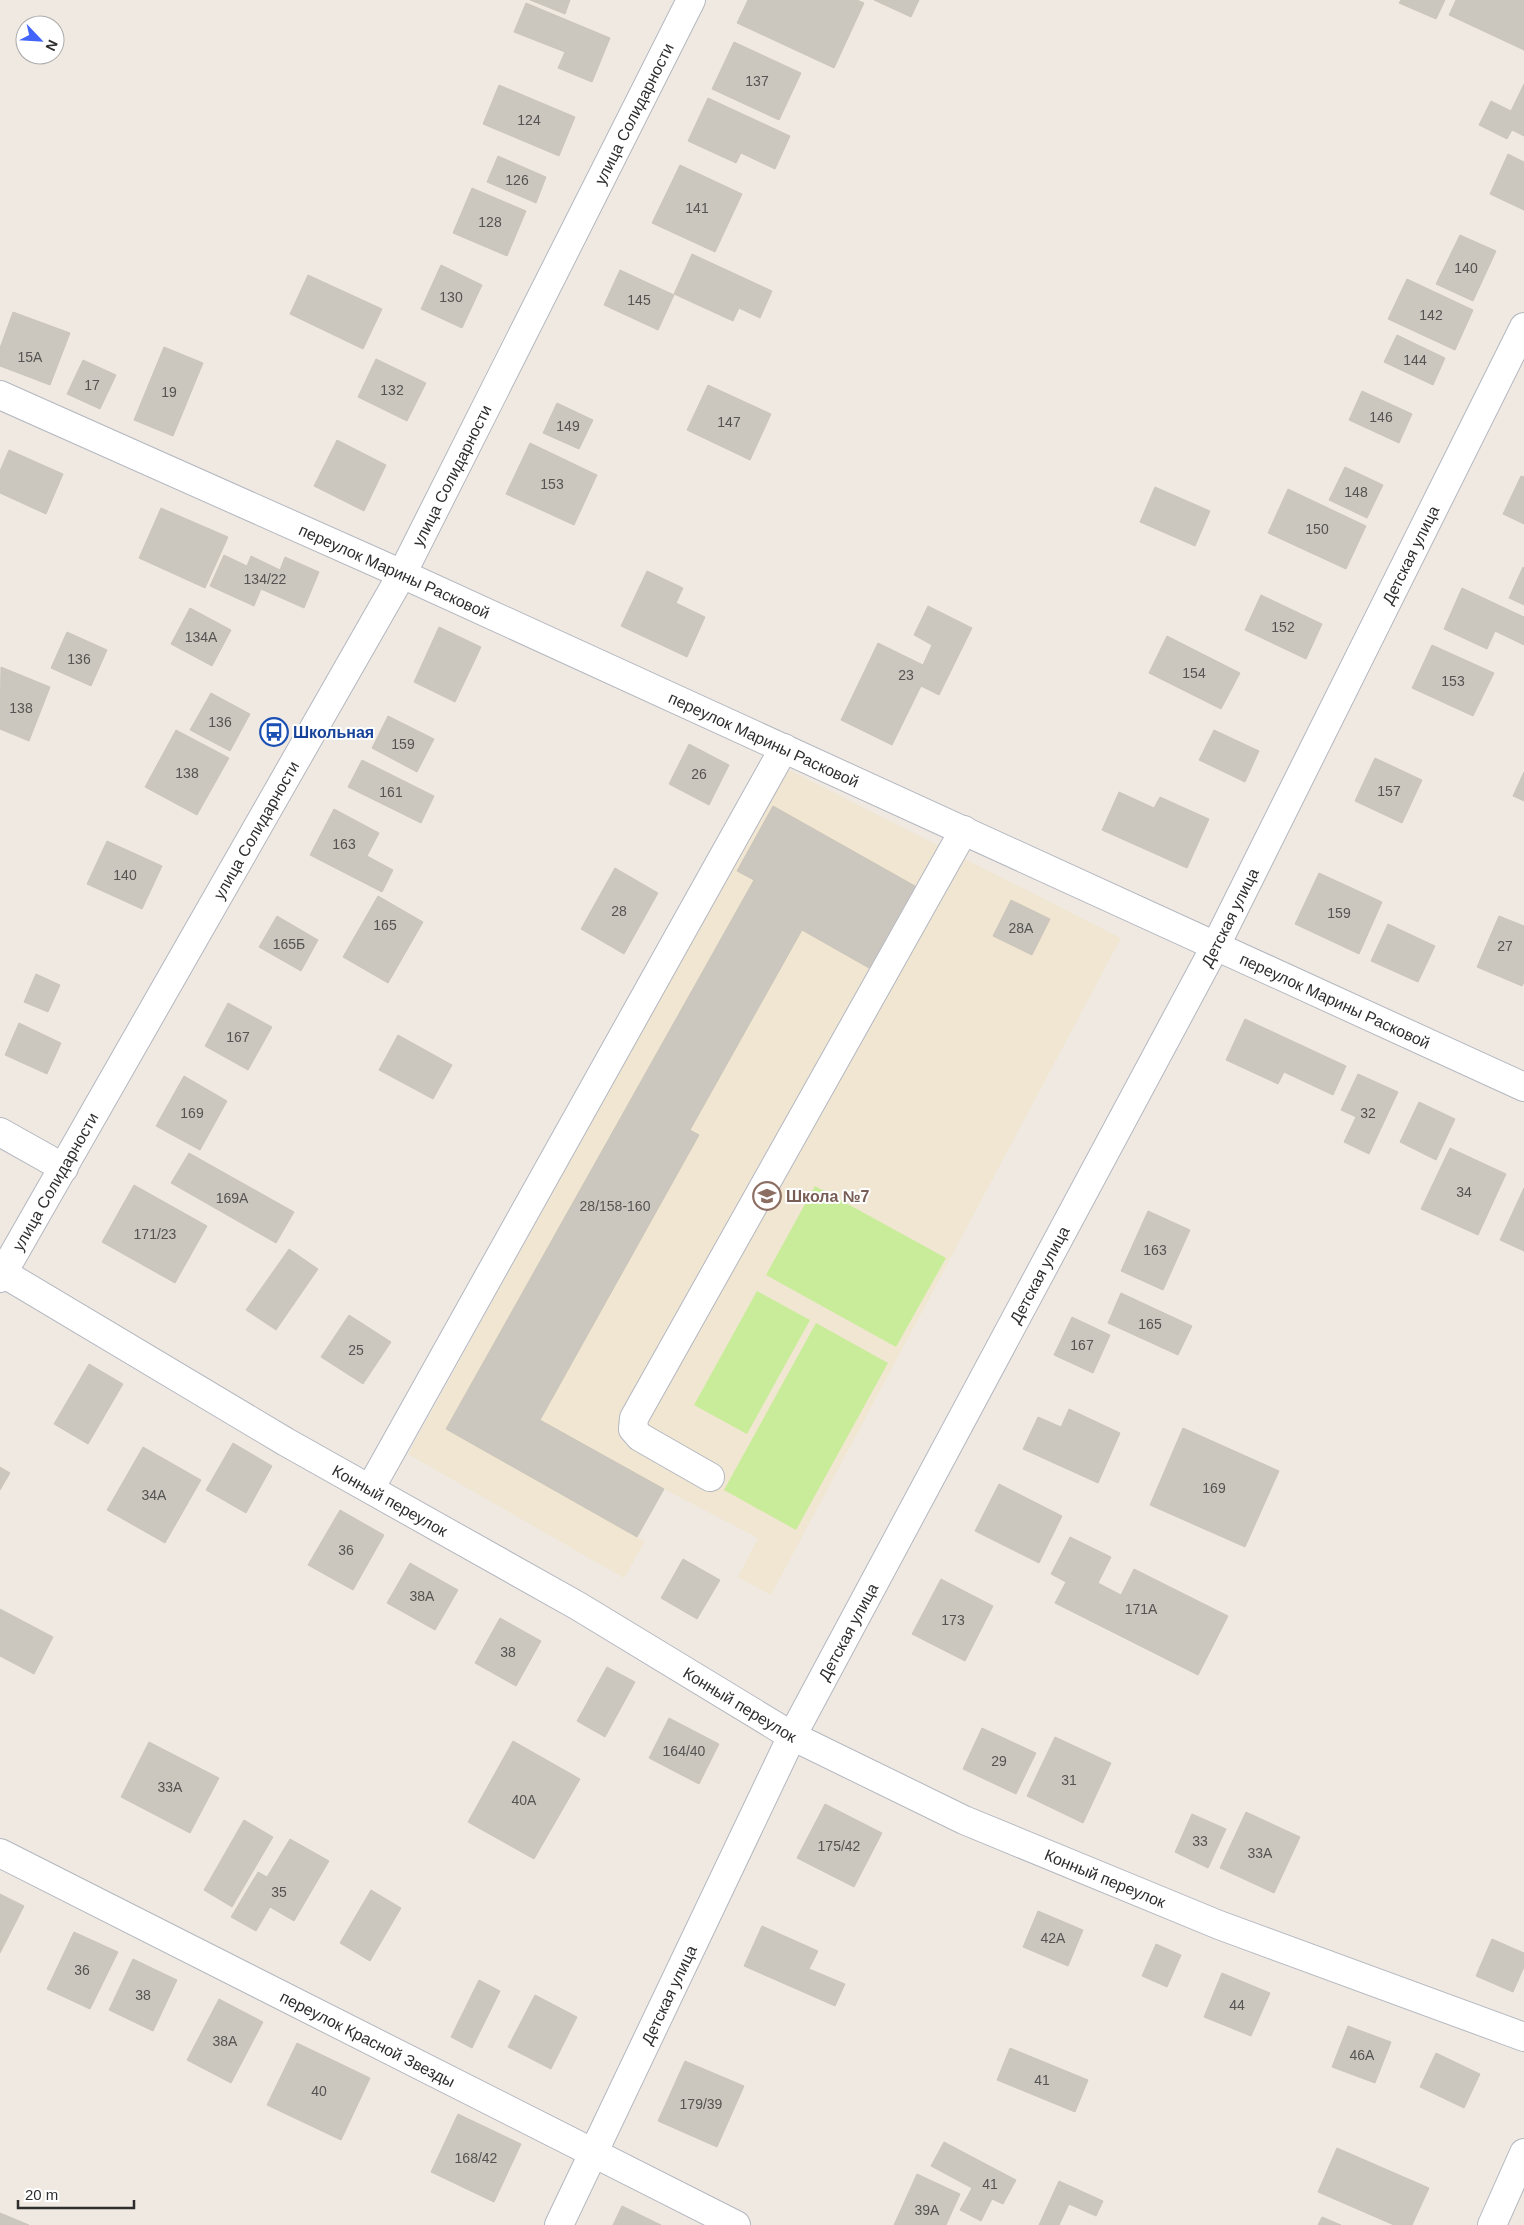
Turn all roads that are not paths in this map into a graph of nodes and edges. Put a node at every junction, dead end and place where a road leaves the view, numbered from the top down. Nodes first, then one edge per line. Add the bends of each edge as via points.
1 (691, 0) edge
2 (1524, 327) edge
3 (0, 395) edge
4 (402, 574) junction
5 (784, 748) junction
6 (964, 830) junction
7 (1216, 945) junction
8 (1524, 1087) edge
9 (0, 1132) edge
10 (64, 1168) junction
11 (2, 1276) edge
12 (710, 1478) dead end
13 (370, 1489) junction
14 (792, 1736) junction
15 (0, 1853) edge
16 (1524, 2037) edge
17 (1524, 2153) edge
18 (594, 2154) junction
19 (559, 2225) edge
20 (736, 2225) edge
21 (1492, 2225) edge

1 - 4 street, улица Солидарности
2 - 7 street, Детская улица
3 - 4 street, переулок Марины Расковой
4 - 5 street, переулок Марины Расковой
4 - 10 street, улица Солидарности
5 - 6 street, переулок Марины Расковой
5 - 13 street
6 - 7 street, переулок Марины Расковой
6 - 12 street via 634,1418 633,1429 640,1437
7 - 8 street, переулок Марины Расковой
7 - 14 street, Детская улица
9 - 10 street
10 - 11 street, улица Солидарности
11 - 13 street, Конный переулок
13 - 14 street, Конный переулок via 578,1606
14 - 16 street, Конный переулок via 964,1820 1219,1925
14 - 18 street, Детская улица
15 - 18 street, переулок Красной Звезды
17 - 21 street
18 - 19 street, Детская улица
18 - 20 street, переулок Красной Звезды

